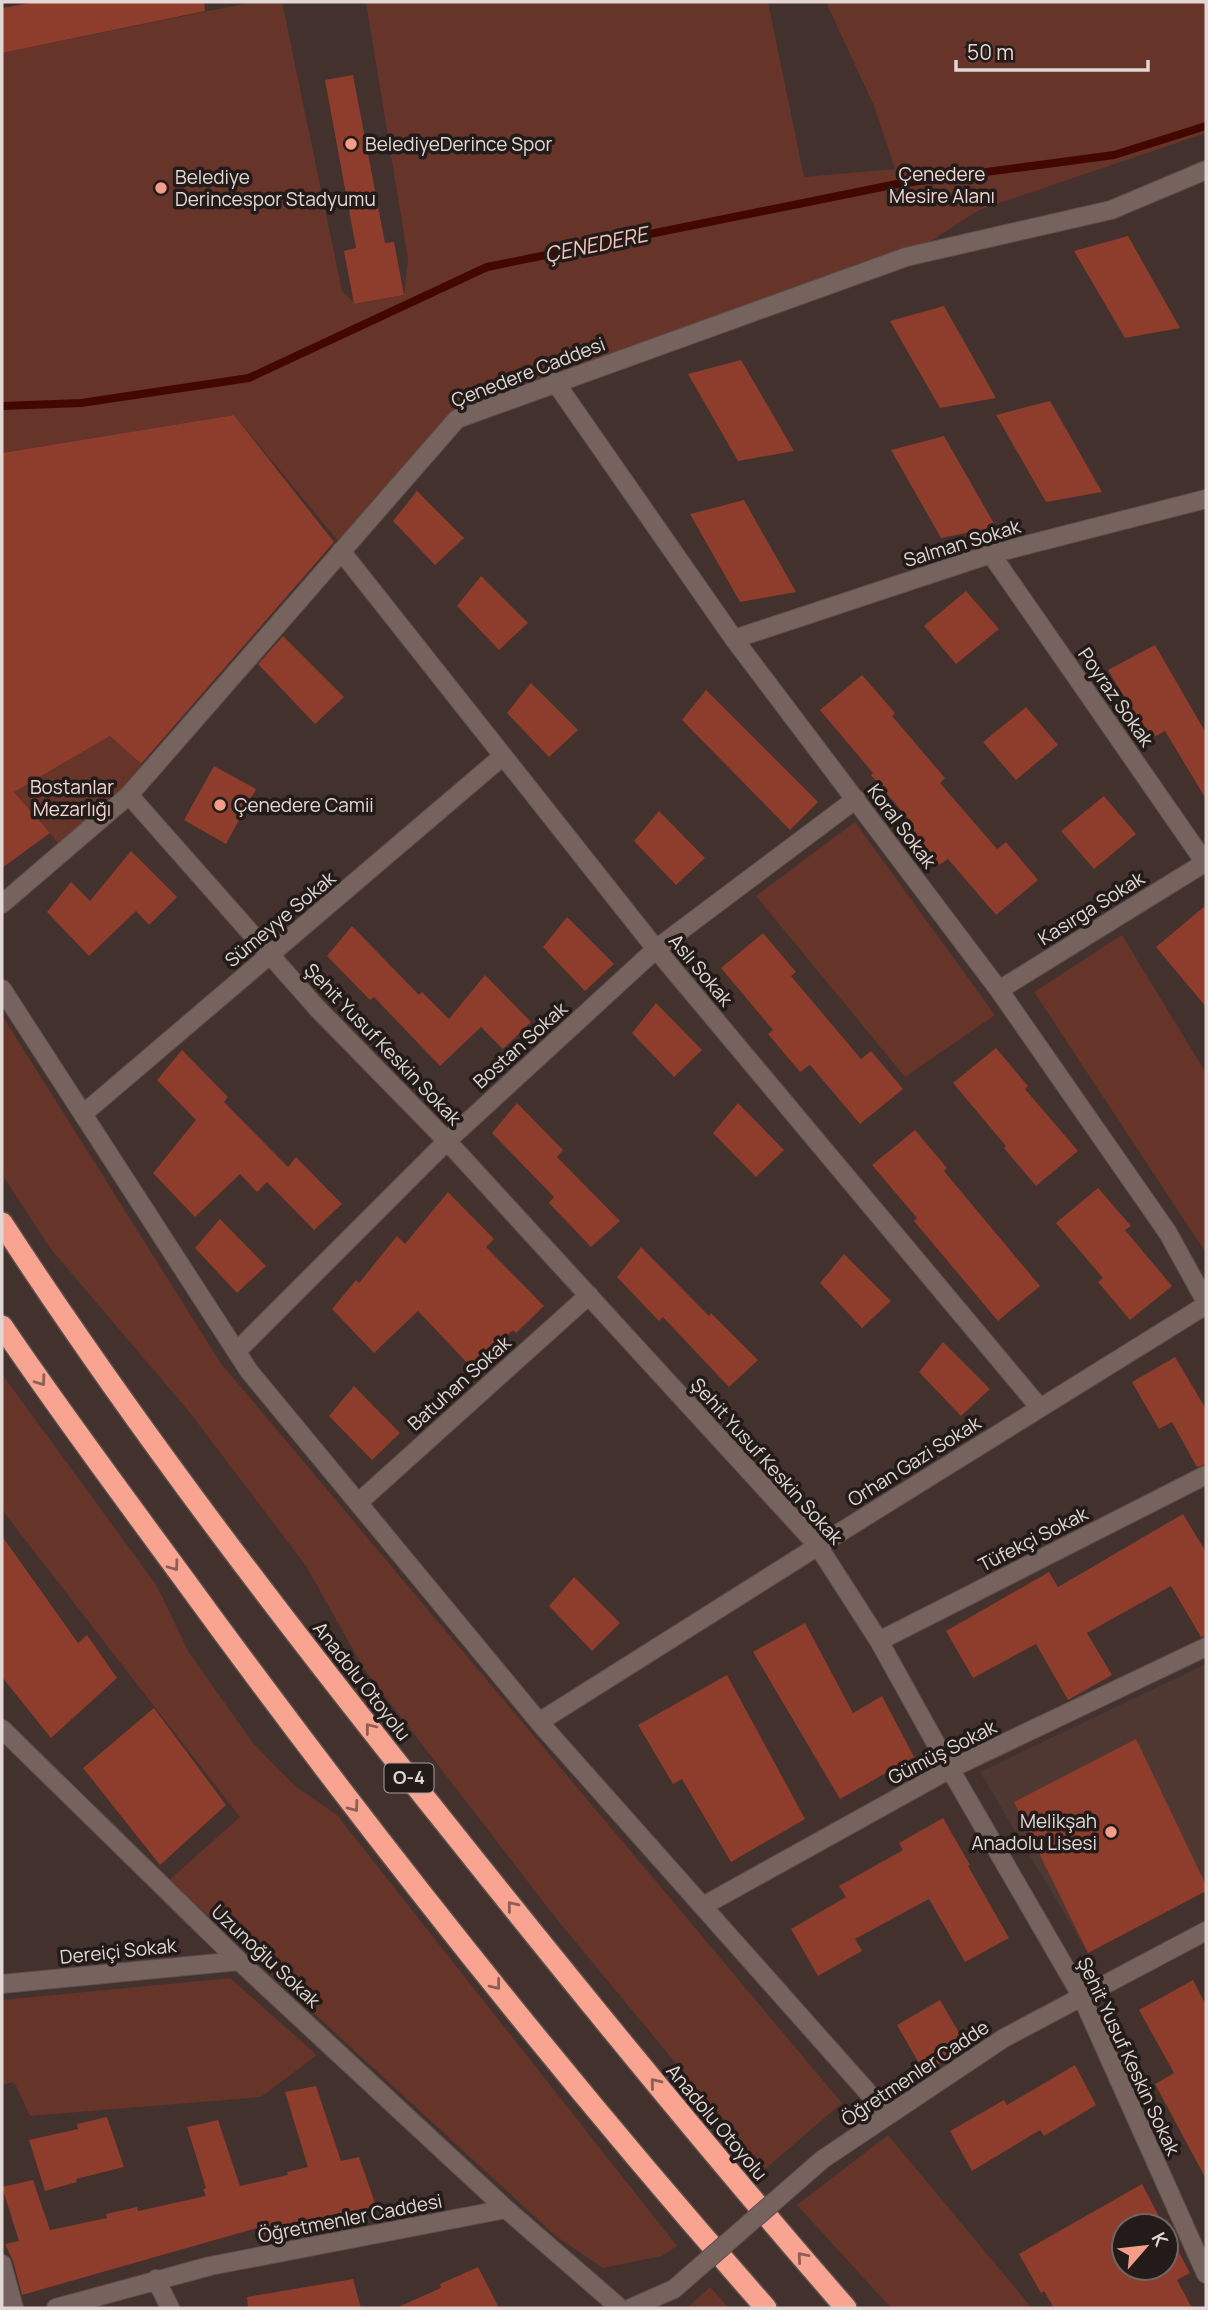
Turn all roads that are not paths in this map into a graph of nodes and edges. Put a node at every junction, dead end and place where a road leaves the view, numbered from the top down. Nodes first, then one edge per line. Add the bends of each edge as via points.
1 (1206, 170) edge
2 (555, 382) junction
3 (1206, 499) edge
4 (341, 551) junction
5 (991, 554) junction
6 (734, 639) junction
7 (503, 756) junction
8 (129, 795) junction
9 (856, 799) junction
10 (1206, 863) edge
11 (2, 904) edge
12 (656, 949) junction
13 (270, 955) junction
14 (2, 989) edge
15 (999, 990) junction
16 (83, 1114) junction
17 (447, 1141) junction
18 (2, 1223) edge
19 (589, 1295) junction
20 (1206, 1303) edge
21 (2, 1326) edge
22 (237, 1350) junction
23 (1040, 1408) junction
24 (1206, 1475) edge
25 (359, 1502) junction
26 (818, 1546) junction
27 (879, 1641) junction
28 (1206, 1647) edge
29 (540, 1722) junction
30 (4, 1736) edge
31 (950, 1769) junction
32 (703, 1906) junction
33 (1206, 1931) edge
34 (239, 1961) junction
35 (2, 1984) edge
36 (1082, 1995) junction
37 (888, 2115) junction
38 (506, 2209) junction
39 (2, 2264) edge
40 (1206, 2274) edge
41 (156, 2279) junction
42 (14, 2308) edge
43 (56, 2308) edge
44 (170, 2308) edge
45 (620, 2308) edge
46 (631, 2308) edge
47 (766, 2308) edge
48 (846, 2308) edge

1 - 2 street, Çenedere Caddesi via 1111,210 906,257
2 - 4 street, Çenedere Caddesi via 457,419
2 - 6 street, Koral Sokak
3 - 5 street, Salman Sokak
4 - 7 street, Aslı Sokak
4 - 8 street, Çenedere Caddesi
5 - 6 street, Salman Sokak
5 - 10 street, Poyraz Sokak
6 - 9 street, Koral Sokak
7 - 12 street, Aslı Sokak
7 - 13 street, Sümeyye Sokak
8 - 11 street, Çenedere Caddesi
8 - 13 street, Şehit Yusuf Keskin Sokak
9 - 12 street, Bostan Sokak
9 - 15 street, Koral Sokak
10 - 15 street, Kasırga Sokak
12 - 17 street, Bostan Sokak
12 - 23 street, Aslı Sokak
13 - 16 street, Sümeyye Sokak
13 - 17 street, Şehit Yusuf Keskin Sokak
14 - 16 street
15 - 20 street, Koral Sokak via 1168,1233
16 - 22 street
17 - 19 street, Şehit Yusuf Keskin Sokak
17 - 22 street, Bostan Sokak
48 -> 18 highway, Anadolu Otoyolu / O-4 via 566,1975 309,1650 67,1322
19 - 25 street, Batuhan Sokak
19 - 26 street, Şehit Yusuf Keskin Sokak
20 - 23 street, Orhan Gazi Sokak
21 -> 47 highway via 261,1686 377,1837 650,2176
22 - 25 street via 249,1371
23 - 26 street, Orhan Gazi Sokak
24 - 27 street, Tüfekçi Sokak
25 - 29 street
26 - 27 street, Şehit Yusuf Keskin Sokak
26 - 29 street, Orhan Gazi Sokak
27 - 31 street, Şehit Yusuf Keskin Sokak
28 - 31 street, Gümüş Sokak
29 - 32 street
30 - 34 street, Uzunoğlu Sokak
31 - 32 street, Gümüş Sokak
31 - 36 street, Şehit Yusuf Keskin Sokak
32 - 37 street
33 - 36 street, Öğretmenler Cadde
34 - 35 street, Dereiçi Sokak
34 - 38 street, Uzunoğlu Sokak
36 - 37 street, Öğretmenler Cadde via 1004,2038
36 - 40 street, Şehit Yusuf Keskin Sokak
37 - 46 street, Öğretmenler Cadde, bridge via 823,2159 674,2290
38 - 41 street, Öğretmenler Caddesi
38 - 45 street
39 - 42 street
41 - 43 street, Öğretmenler Caddesi
41 - 44 street

